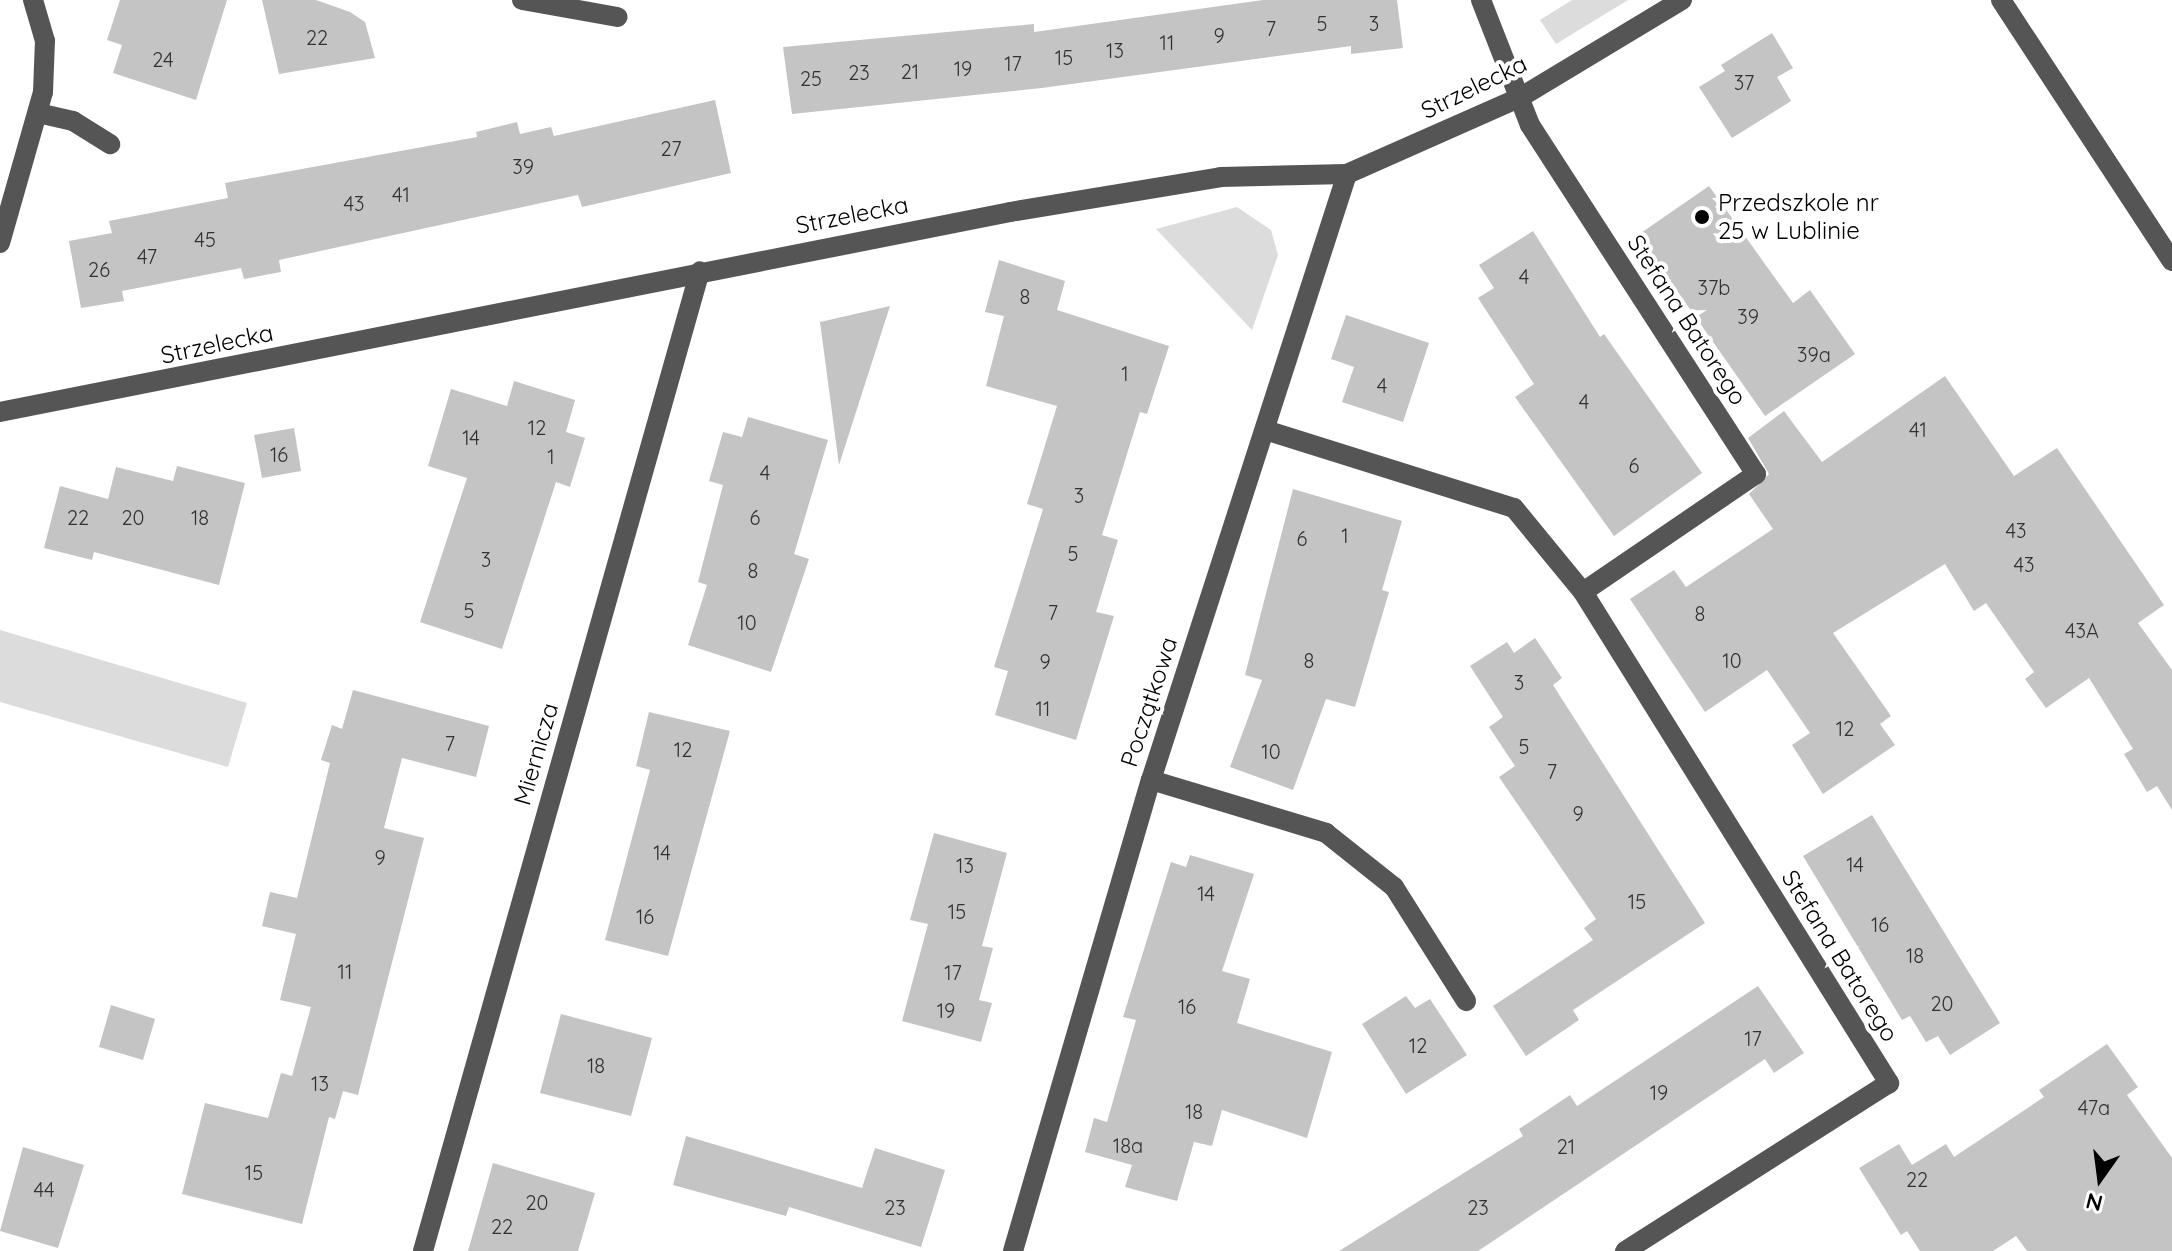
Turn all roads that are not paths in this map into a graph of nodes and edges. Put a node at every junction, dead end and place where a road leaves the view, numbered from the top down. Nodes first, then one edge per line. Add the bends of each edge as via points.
1 (33, 0) edge
2 (522, 0) edge
3 (1481, 0) edge
4 (1682, 0) edge
5 (2001, 0) edge
6 (617, 17) dead end
7 (1521, 97) junction
8 (38, 113) junction
9 (110, 144) dead end
10 (1347, 174) junction
11 (0, 243) edge
12 (2172, 261) edge
13 (700, 271) junction
14 (0, 412) edge
15 (1265, 430) junction
16 (1583, 592) junction
17 (1151, 780) junction
18 (1466, 1001) dead end
19 (423, 1251) edge
20 (1013, 1251) edge
21 (1625, 1251) edge

1 - 8 street via 45,41
2 - 6 street
3 - 7 street
4 - 7 street, Strzelecka
5 - 12 street
7 - 10 street, Strzelecka
7 - 16 street, Stefana Batorego via 1530,125 1756,474
8 - 9 street via 73,121
8 - 11 street
10 - 13 street, Strzelecka via 1221,177
10 - 15 street, Początkowa
13 - 14 street, Strzelecka
13 - 19 street, Miernicza
15 - 16 street, Stefana Batorego via 1514,508
15 - 17 street, Początkowa
16 - 21 street, Stefana Batorego via 1889,1083
17 - 18 street via 1326,833 1394,887
17 - 20 street, Początkowa

